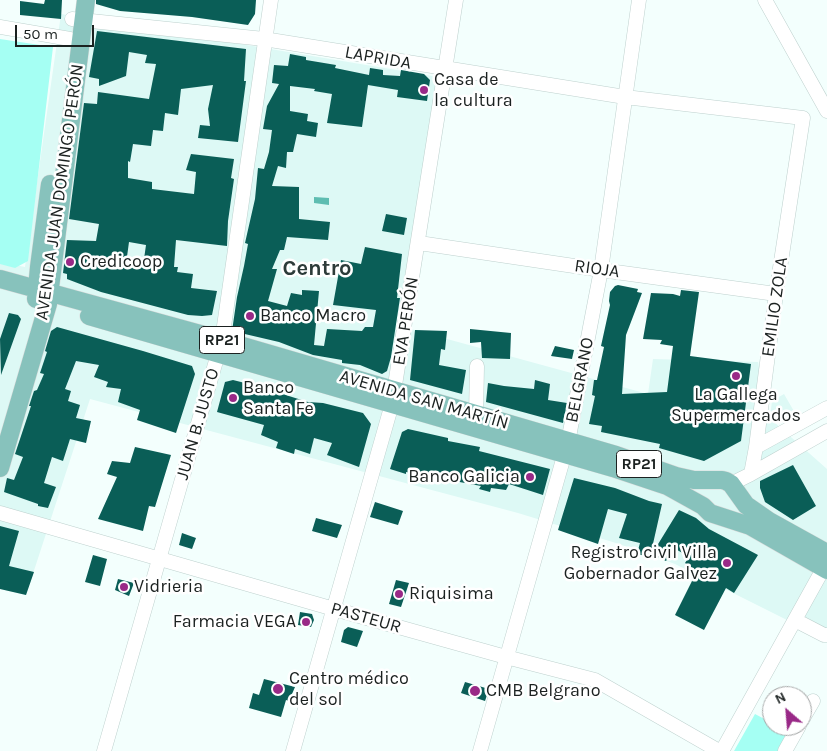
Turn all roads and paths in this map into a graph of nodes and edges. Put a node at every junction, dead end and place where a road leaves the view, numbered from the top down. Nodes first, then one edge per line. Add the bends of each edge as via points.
1 (75, 0) edge
2 (86, 0) edge
3 (271, 0) edge
4 (456, 0) edge
5 (639, 0) edge
6 (765, 0) edge
7 (78, 20) junction
8 (0, 27) edge
9 (70, 39) junction
10 (264, 39) junction
11 (446, 70) junction
12 (626, 97) junction
13 (826, 107) edge
14 (803, 118) junction
15 (419, 243) junction
16 (601, 270) junction
17 (0, 279) edge
18 (0, 291) edge
19 (776, 294) junction
20 (42, 297) junction
21 (220, 346) junction
22 (477, 366) dead end
23 (393, 397) junction
24 (827, 408) edge
25 (476, 415) junction
26 (827, 431) edge
27 (0, 439) edge
28 (756, 447) junction
29 (566, 448) junction
30 (0, 468) edge
31 (751, 474) junction
32 (712, 480) junction
33 (733, 488) junction
34 (703, 506) junction
35 (0, 513) edge
36 (718, 515) junction
37 (160, 558) junction
38 (826, 563) edge
39 (334, 609) junction
40 (795, 620) junction
41 (827, 634) edge
42 (506, 657) junction
43 (793, 736) edge
44 (104, 751) edge
45 (293, 751) edge
46 (480, 751) edge
47 (721, 751) edge
48 (785, 751) edge

1 - 7 main road, AVENIDA JUAN DOMINGO PERÓN
2 - 7 main road, AVENIDA JUAN DOMINGO PERÓN
3 - 10 street, JUAN B. JUSTO
4 - 11 street, EVA PERÓN
5 - 12 street, BELGRANO
6 - 13 street
7 - 9 main road, AVENIDA JUAN DOMINGO PERÓN
7 - 10 street, LAPRIDA
7 - 20 main road, AVENIDA JUAN DOMINGO PERÓN
8 - 9 street
9 - 20 main road, AVENIDA JUAN DOMINGO PERÓN
10 - 11 street, LAPRIDA
10 - 21 street, JUAN B. JUSTO
11 - 12 street, LAPRIDA
11 - 15 street, EVA PERÓN
12 - 14 street, LAPRIDA
12 - 16 street, BELGRANO
13 - 14 street
14 - 19 street, EMILIO ZOLA
15 - 16 street, RIOJA
15 - 23 street, EVA PERÓN
16 - 19 street, RIOJA
16 - 29 street, BELGRANO
17 - 20 main road, AVENIDA SAN MARTÍN / RP21
18 - 20 main road, AVENIDA SAN MARTÍN / RP21
19 - 28 street, EMILIO ZOLA
20 - 21 main road, AVENIDA SAN MARTÍN / RP21
20 - 27 main road, AVENIDA JUAN DOMINGO PERÓN
20 - 30 main road, AVENIDA JUAN DOMINGO PERÓN
21 - 23 main road, AVENIDA SAN MARTÍN / RP21
21 - 37 street, JUAN B. JUSTO
22 - 25 street
23 - 25 main road, AVENIDA SAN MARTÍN / RP21
23 - 29 main road, AVENIDA SAN MARTÍN / RP21
23 - 39 street, EVA PERÓN
24 - 28 street
25 - 29 main road, AVENIDA SAN MARTÍN / RP21
26 - 31 street
28 - 31 street, EMILIO ZOLA
29 - 32 main road, AVENIDA SAN MARTÍN / RP21 via 616,456 676,476
29 - 34 main road, AVENIDA SAN MARTÍN / RP21 via 667,486
29 - 42 street, BELGRANO
31 - 33 street
32 - 33 main road, AVENIDA SAN MARTÍN / RP21 via 722,480
32 - 34 main road via 702,491
33 - 36 main road via 736,500 733,508
33 - 38 main road via 746,505
34 - 36 main road, AVENIDA SAN MARTÍN / RP21
35 - 37 street, PASTEUR
36 - 38 main road, AVENIDA SAN MARTÍN / RP21 via 750,526
37 - 39 street, PASTEUR
37 - 44 street, JUAN B. JUSTO
38 - 40 street
39 - 42 street, PASTEUR
39 - 45 street, EVA PERÓN
40 - 41 street
40 - 47 street
42 - 46 street, BELGRANO
42 - 47 street, PASTEUR via 595,680
43 - 48 street

